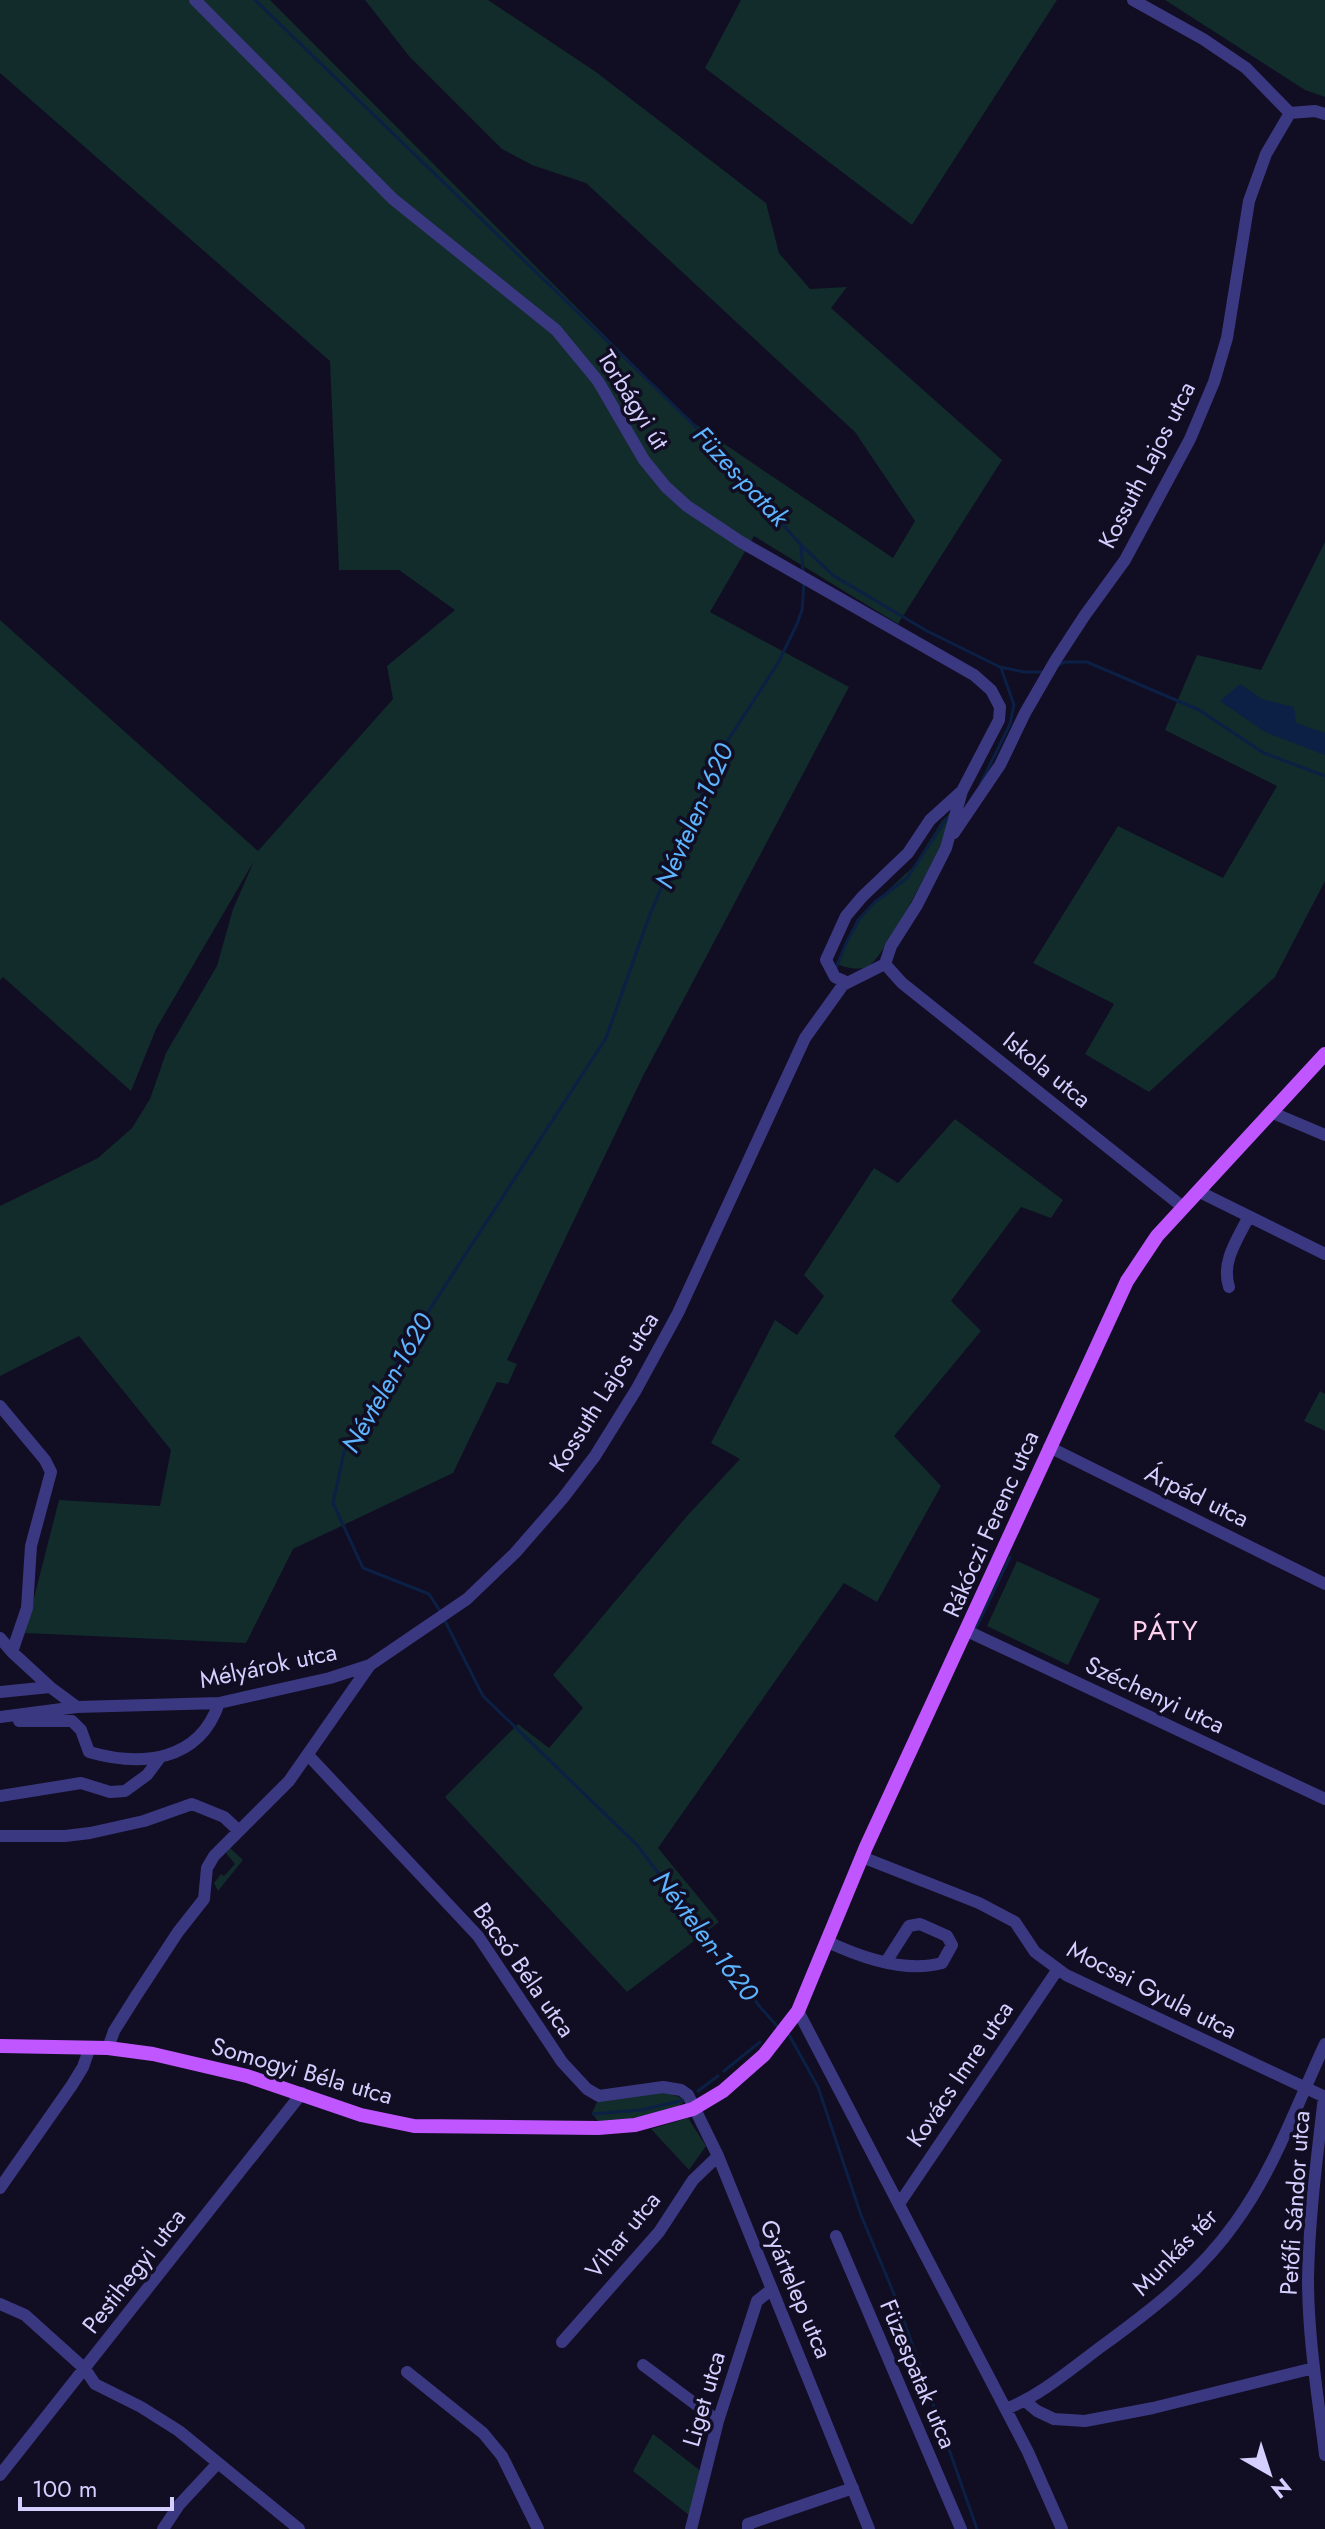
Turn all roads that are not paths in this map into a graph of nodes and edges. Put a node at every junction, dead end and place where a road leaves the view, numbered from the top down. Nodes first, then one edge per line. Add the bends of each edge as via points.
1 (195, 0) edge
2 (1133, 0) edge
3 (1290, 113) junction
4 (1325, 114) edge
5 (1000, 707) junction
6 (1025, 713) junction
7 (962, 791) junction
8 (949, 839) junction
9 (885, 964) junction
10 (837, 976) junction
11 (1325, 1054) edge
12 (1273, 1113) junction
13 (1325, 1135) edge
14 (1198, 1191) junction
15 (1184, 1208) junction
16 (1248, 1218) junction
17 (1325, 1254) edge
18 (1229, 1287) dead end
19 (0, 1406) edge
20 (1049, 1447) junction
21 (1325, 1584) edge
22 (967, 1631) junction
23 (0, 1638) edge
24 (12, 1652) junction
25 (370, 1665) junction
26 (50, 1687) junction
27 (0, 1692) edge
28 (219, 1703) junction
29 (77, 1707) junction
30 (0, 1720) edge
31 (308, 1755) junction
32 (159, 1759) junction
33 (0, 1796) edge
34 (1325, 1799) edge
35 (239, 1831) junction
36 (0, 1836) edge
37 (862, 1857) junction
38 (828, 1942) junction
39 (886, 1962) junction
40 (1058, 1969) junction
41 (791, 2021) junction
42 (1325, 2044) edge
43 (0, 2046) edge
44 (90, 2047) junction
45 (108, 2048) junction
46 (764, 2055) joint
47 (1304, 2089) junction
48 (302, 2093) junction
49 (1324, 2097) edge
50 (693, 2109) junction
51 (718, 2156) junction
52 (0, 2188) edge
53 (899, 2204) junction
54 (836, 2236) dead end
55 (772, 2289) junction
56 (0, 2304) edge
57 (562, 2342) dead end
58 (643, 2365) dead end
59 (1314, 2368) junction
60 (85, 2369) junction
61 (407, 2372) dead end
62 (1025, 2401) junction
63 (1006, 2409) junction
64 (718, 2421) junction
65 (1325, 2455) edge
66 (218, 2463) junction
67 (0, 2475) edge
68 (853, 2488) junction
69 (163, 2529) edge
70 (299, 2529) edge
71 (538, 2529) edge
72 (691, 2529) edge
73 (748, 2529) edge
74 (869, 2529) edge
75 (961, 2529) edge
76 (1062, 2529) edge

1 - 5 street, Torbágyi út via 393,199 556,330 598,381 631,441 666,487 704,519 974,675
2 - 3 street via 1246,68
3 - 4 street
3 - 6 street, Kossuth Lajos utca via 1266,154 1249,201 1227,338 1190,439 1125,560
5 - 6 street
5 - 7 street, Kossuth Lajos utca via 999,720
6 - 8 street, Kossuth Lajos utca via 1000,765
7 - 8 street, Kossuth Lajos utca
7 - 10 street, Kossuth Lajos utca via 846,916 826,960
8 - 9 street, Kossuth Lajos utca
9 - 10 street, Kossuth Lajos utca
9 - 15 street, Iskola utca
10 - 25 street, Kossuth Lajos utca via 678,1313 595,1456 515,1553 467,1599
11 - 12 main road, Rákóczi Ferenc utca
12 - 13 street
12 - 14 main road, Rákóczi Ferenc utca
14 - 15 main road, Rákóczi Ferenc utca
14 - 16 street
15 - 20 main road, Rákóczi Ferenc utca via 1149,1246 1127,1281
16 - 17 street
16 - 18 street via 1230,1252
19 - 24 street via 51,1472 31,1546 27,1608
20 - 21 street, Árpád utca
20 - 22 main road, Rákóczi Ferenc utca
22 - 34 street, Széchenyi utca
22 - 37 main road, Rákóczi Ferenc utca
23 - 24 street
24 - 26 street
25 - 28 street, Mélyárok utca
25 - 31 street, Kossuth Lajos utca
26 - 27 street
26 - 29 street
28 - 29 street, Mélyárok utca
28 - 32 street via 203,1732
29 - 30 street, Mélyárok utca
30 - 32 street via 72,1721 89,1752 123,1760
31 - 35 street, Kossuth Lajos utca
31 - 50 street, Bacsó Béla utca via 478,1936 562,2062 587,2089 599,2096 663,2087 681,2090
32 - 33 street via 125,1791 81,1783
35 - 36 street via 224,1817 192,1804 90,1833
35 - 45 street, Kossuth Lajos utca via 214,1856 207,1868 204,1899 136,1996
37 - 38 main road, Rákóczi Ferenc utca
37 - 40 street, Mocsai Gyula utca via 1015,1922 1035,1952
38 - 39 street
38 - 41 main road, Rákóczi Ferenc utca
39 - 39 street via 932,1966 942,1963 952,1945 947,1936 915,1924
40 - 47 street, Mocsai Gyula utca
40 - 53 street, Kovács Imre utca
41 - 46 main road, Rákóczi Ferenc utca
41 - 53 street
42 - 47 street, Petőfi Sándor utca
43 - 44 main road, Somogyi Béla utca
44 - 45 main road, Somogyi Béla utca
44 - 52 street via 72,2085
45 - 48 main road, Somogyi Béla utca via 200,2064
46 - 50 main road, Somogyi Béla utca via 730,2086
47 - 49 street, Mocsai Gyula utca
47 - 62 street, Munkás tér via 1270,2163 1215,2249 1152,2309
48 - 50 main road, Somogyi Béla utca via 361,2115 414,2126 598,2128 635,2125
48 - 60 street, Pestihegyi utca
49 - 59 street, Petőfi Sándor utca via 1308,2276
50 - 51 street, Gyártelep utca
51 - 55 street, Gyártelep utca
51 - 57 street, Vihar utca
53 - 63 street
54 - 75 street, Füzespatak utca
55 - 64 street, Liget utca via 757,2301
55 - 68 street, Gyártelep utca
56 - 60 street via 25,2315
58 - 64 street
59 - 62 street via 1085,2421 1054,2419
59 - 65 street, Petőfi Sándor utca
60 - 66 street via 95,2384 154,2415
60 - 67 street, Pestihegyi utca
61 - 71 street via 483,2433 502,2456
62 - 63 street, Munkás tér
63 - 76 street
64 - 72 street, Liget utca
66 - 69 street
66 - 70 street
68 - 73 street via 748,2524
68 - 74 street, Gyártelep utca

